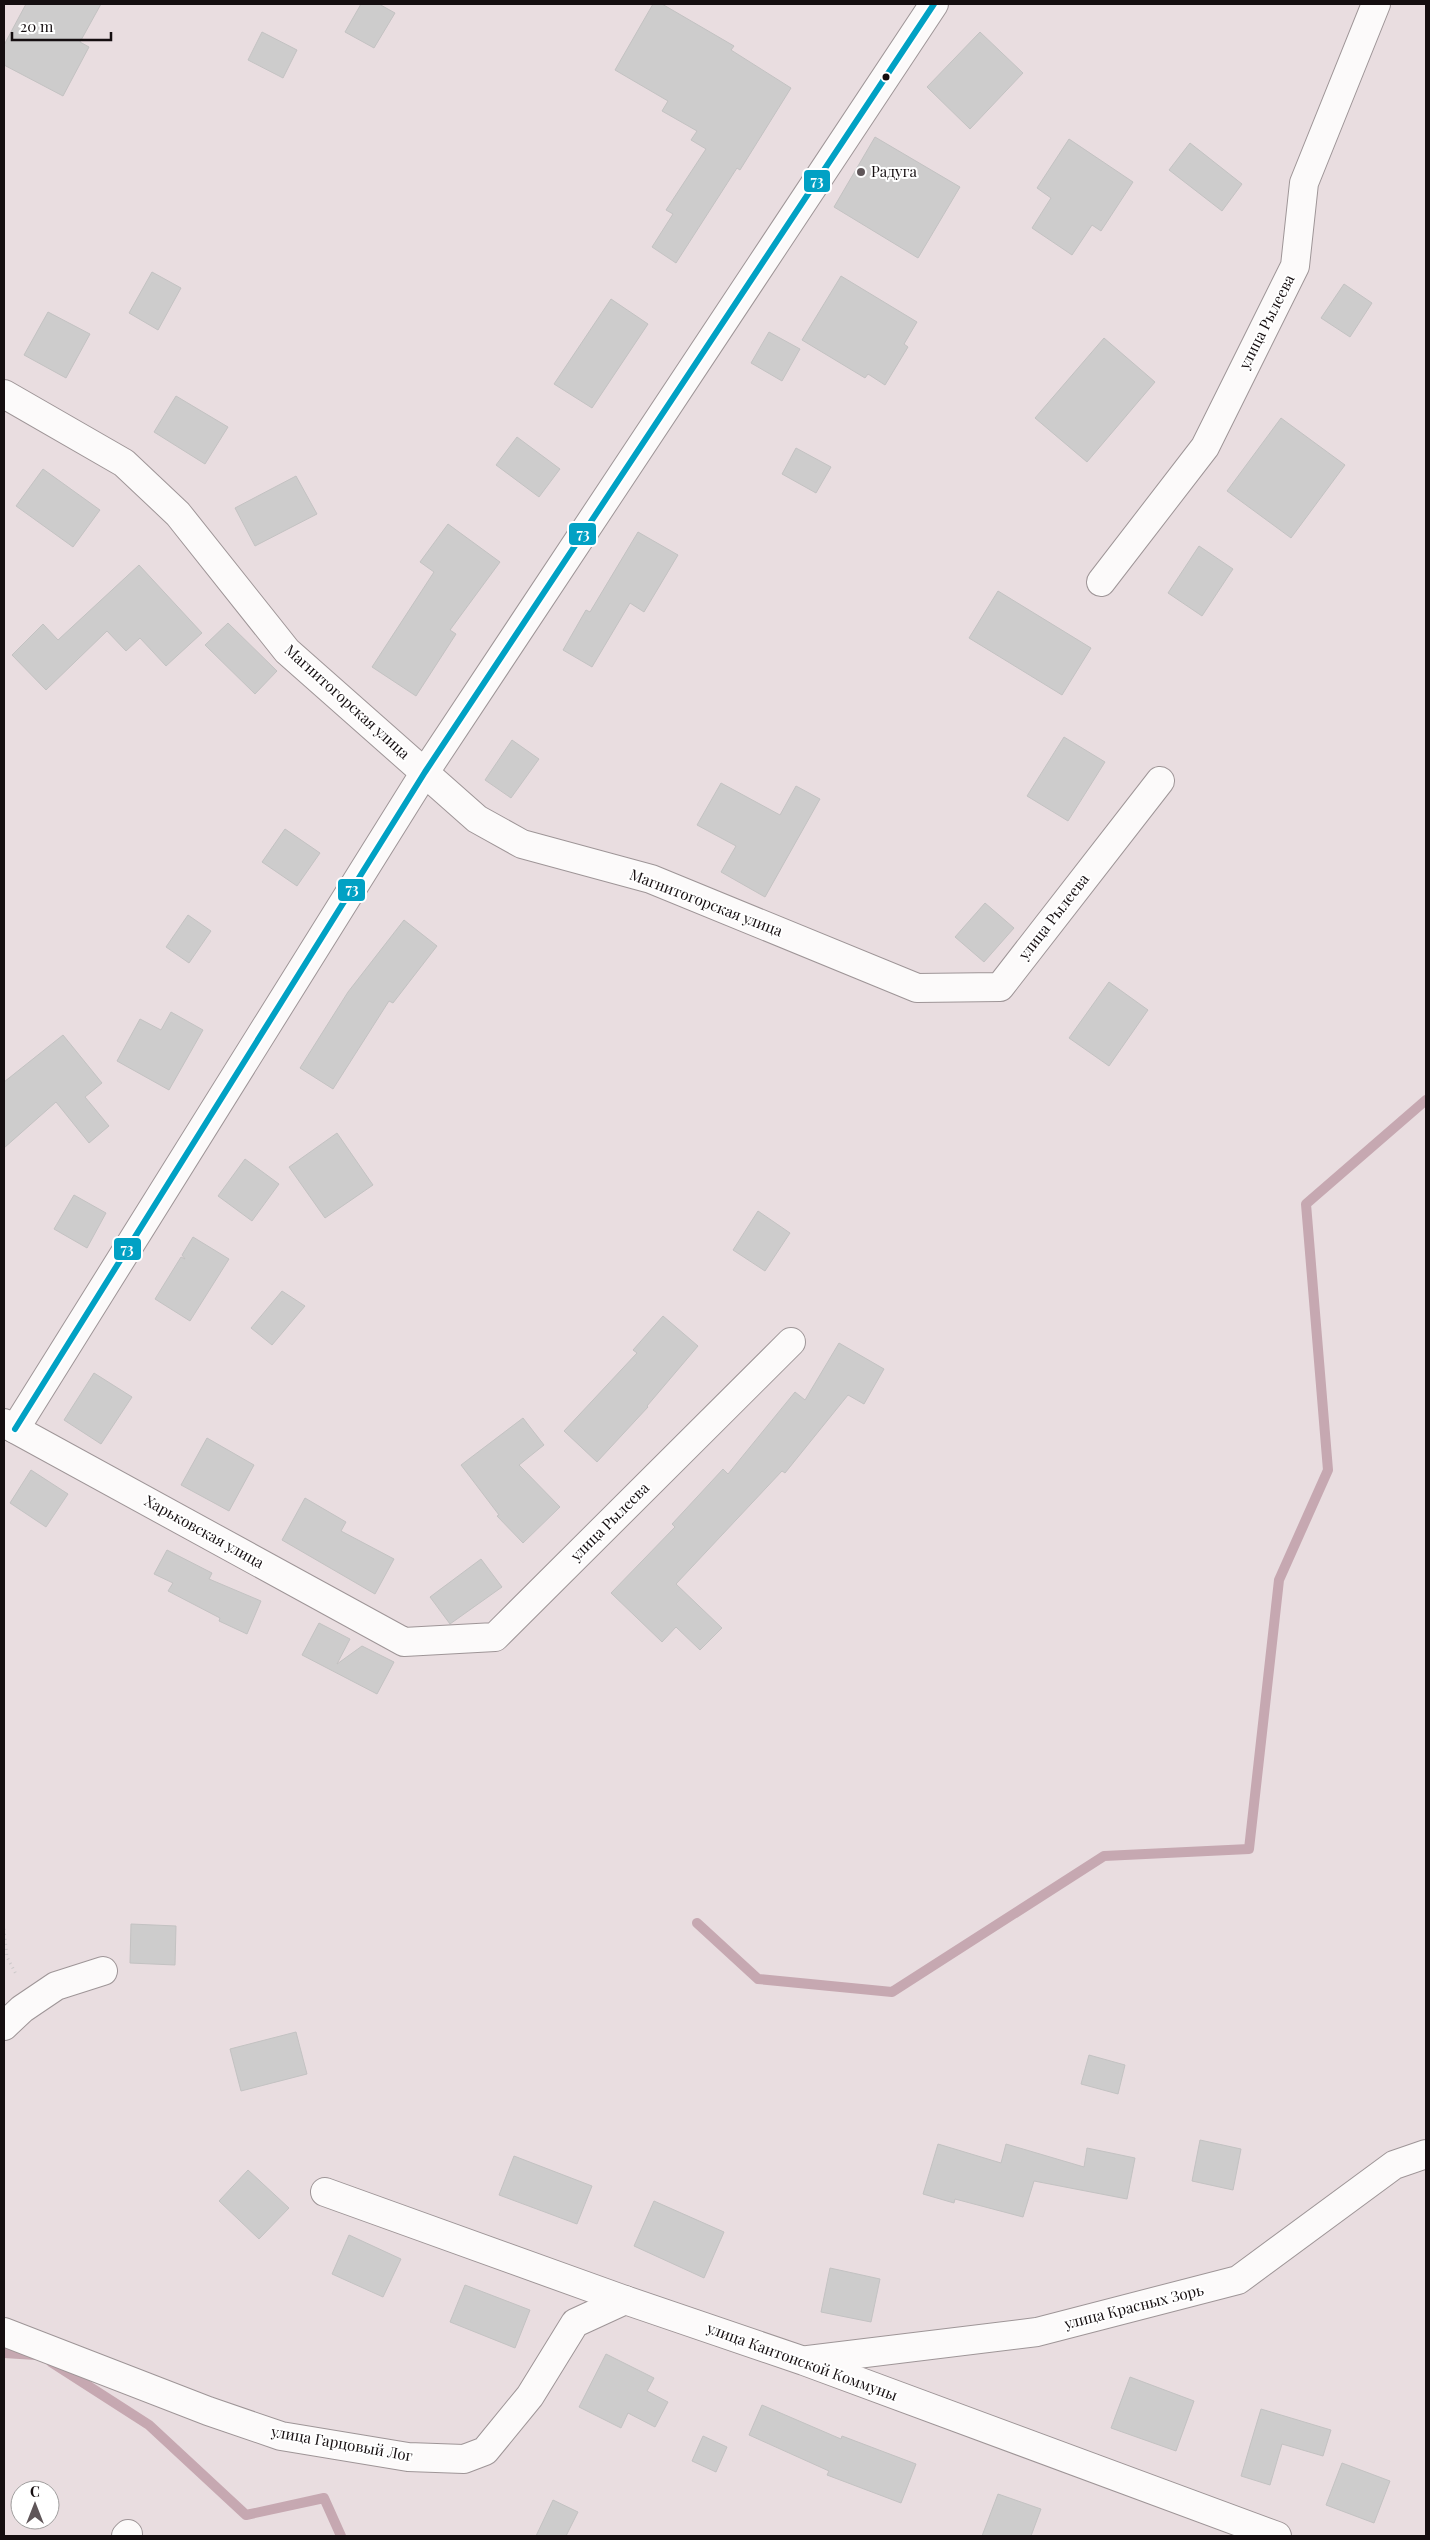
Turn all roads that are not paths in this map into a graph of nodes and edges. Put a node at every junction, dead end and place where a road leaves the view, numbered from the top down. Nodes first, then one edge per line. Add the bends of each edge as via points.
1 (934, 4) edge
2 (1376, 4) edge
3 (4, 394) edge
4 (1101, 582) dead end
5 (425, 772) junction
6 (1160, 781) dead end
7 (916, 988) joint
8 (791, 1342) dead end
9 (9, 1426) edge
10 (404, 1642) joint
11 (103, 1971) dead end
12 (4, 2026) edge
13 (1426, 2154) edge
14 (325, 2192) dead end
15 (626, 2300) junction
16 (4, 2332) edge
17 (804, 2361) junction
18 (1277, 2536) edge

1 - 5 street
2 - 4 street, улица Рылеева via 1304,183 1295,266 1205,447
3 - 5 street, Магнитогорская улица via 124,463 178,514 287,651
5 - 7 street, Магнитогорская улица via 477,819 522,844 651,879
5 - 9 street
6 - 7 street, улица Рылеева via 1000,986
8 - 10 street, улица Рылеева via 495,1637
9 - 10 street, Харьковская улица
11 - 12 street via 56,1986
13 - 17 street, улица Красных Зорь via 1394,2165 1238,2280 1037,2332
14 - 15 street, улица Кантонской Коммуны
15 - 16 street, улица Гарцовый Лог via 575,2323 519,2410 485,2451 464,2459 408,2457 281,2436
15 - 17 street, улица Кантонской Коммуны
17 - 18 street, улица Кантонской Коммуны

